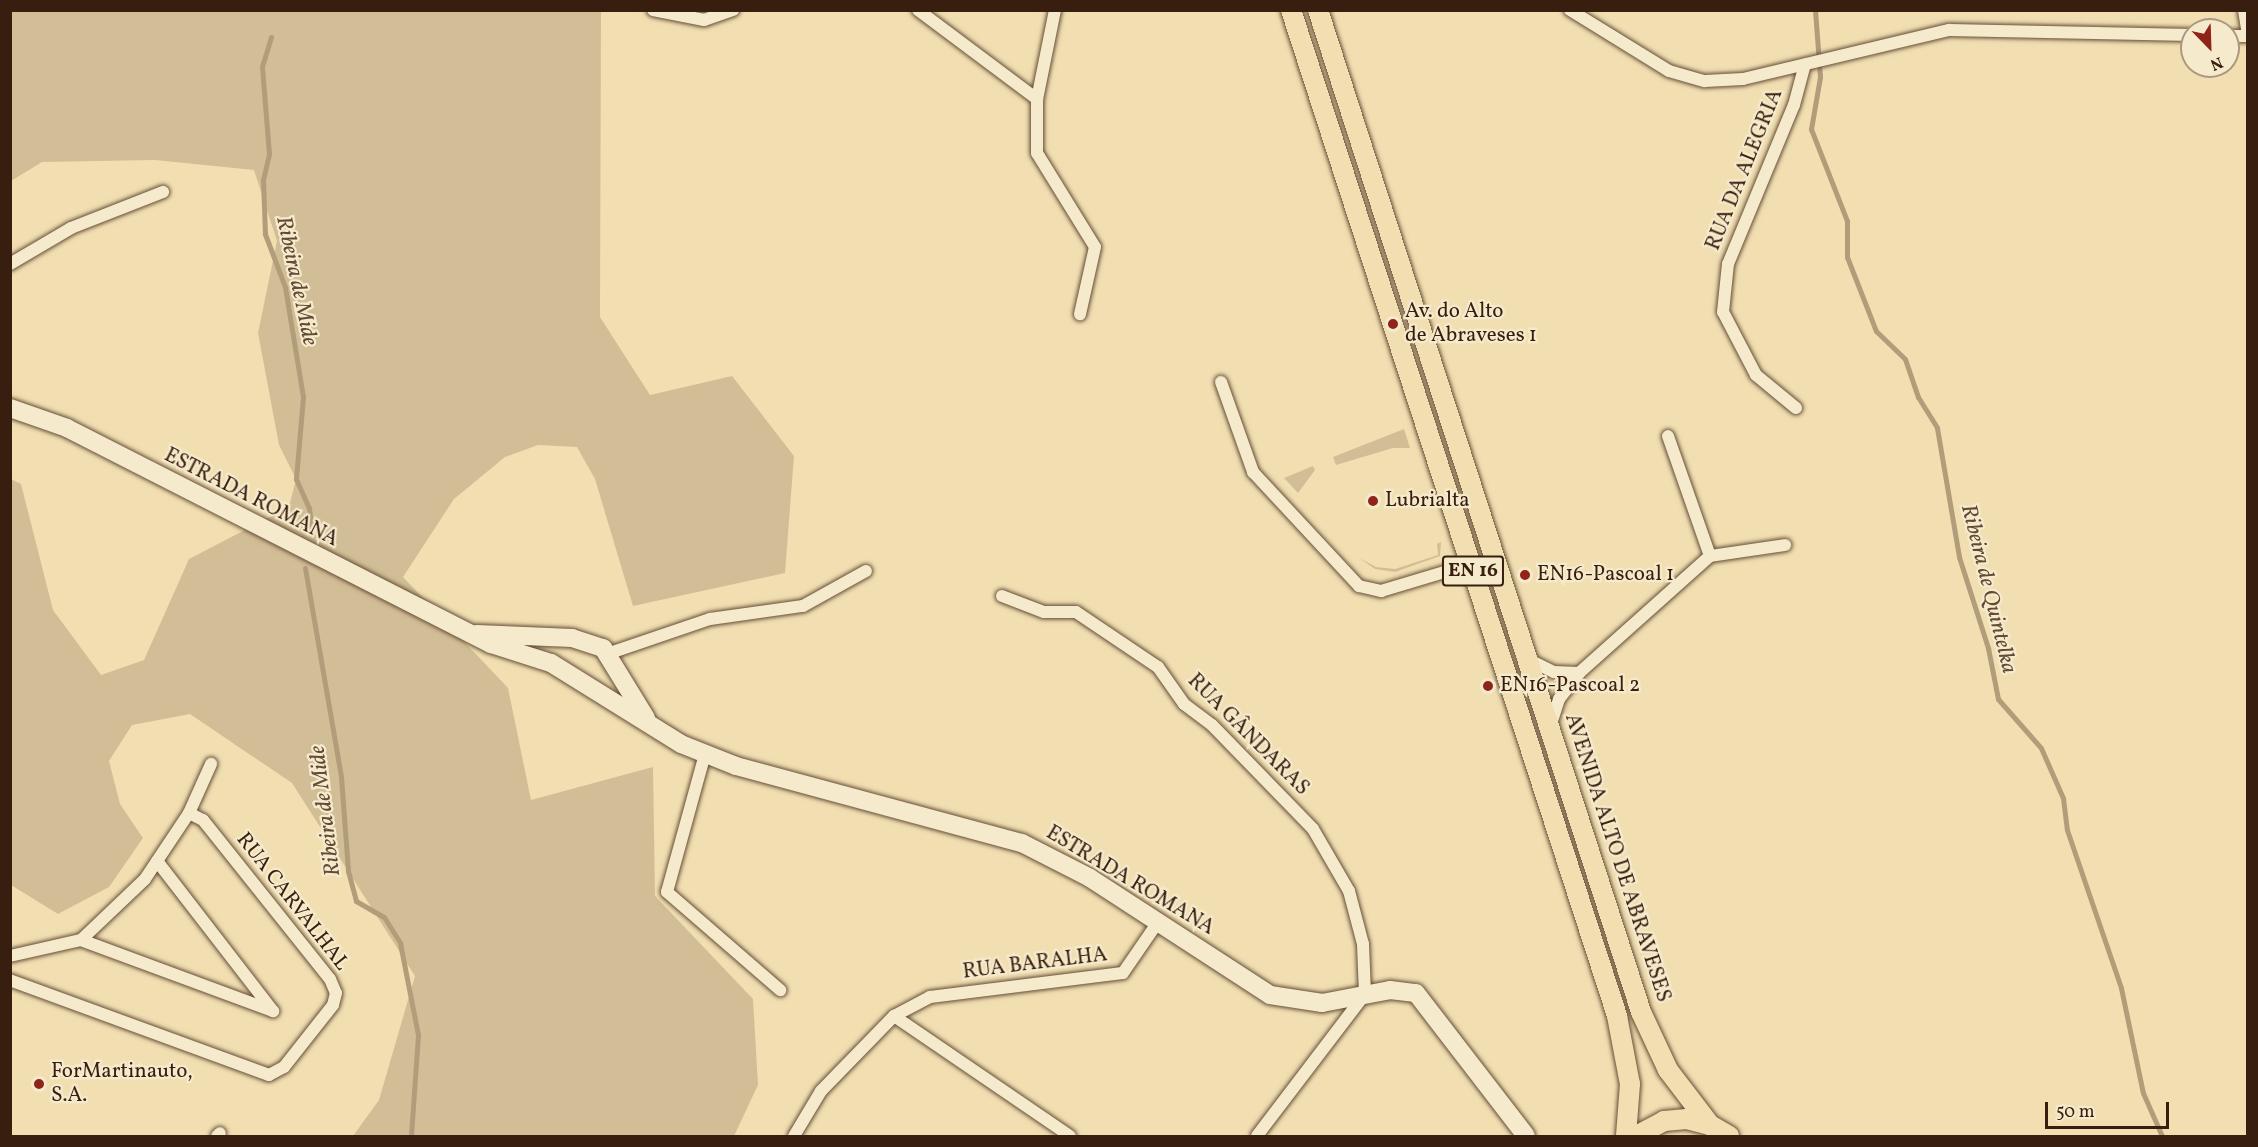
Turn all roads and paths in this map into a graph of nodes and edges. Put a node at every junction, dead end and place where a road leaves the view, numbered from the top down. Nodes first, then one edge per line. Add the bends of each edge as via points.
1 (653, 10) edge
2 (733, 10) edge
3 (918, 10) edge
4 (1055, 10) edge
5 (1292, 10) edge
6 (1317, 10) edge
7 (1570, 10) edge
8 (2244, 10) edge
9 (2180, 35) edge
10 (2247, 36) edge
11 (1805, 64) junction
12 (1037, 99) junction
13 (163, 192) dead end
14 (10, 264) edge
15 (1080, 314) dead end
16 (1221, 381) dead end
17 (10, 408) edge
18 (1796, 408) dead end
19 (1668, 436) dead end
20 (1785, 545) dead end
21 (1710, 556) junction
22 (1471, 564) junction
23 (866, 571) dead end
24 (1002, 596) dead end
25 (469, 633) junction
26 (607, 654) junction
27 (1526, 658) junction
28 (1579, 673) junction
29 (648, 722) junction
30 (1550, 729) junction
31 (705, 754) junction
32 (212, 764) dead end
33 (189, 813) junction
34 (157, 861) junction
35 (1158, 922) junction
36 (81, 940) junction
37 (10, 956) edge
38 (10, 980) edge
39 (780, 990) dead end
40 (1365, 994) junction
41 (894, 1016) junction
42 (1710, 1125) junction
43 (794, 1137) edge
44 (1070, 1137) edge
45 (1257, 1137) edge
46 (1526, 1137) edge
47 (1626, 1137) edge
48 (1636, 1137) edge
49 (1729, 1137) edge

1 - 2 street via 704,20
3 - 12 street
4 - 12 street
5 - 22 main road, EN 16
6 - 27 main road, AVENIDA ALTO DE ABRAVESES / EN 16
7 - 11 street via 1669,71 1705,81 1743,79
8 - 10 street
9 - 11 street via 1948,30
11 - 18 street, RUA DA ALEGRIA via 1794,105 1728,264 1723,312 1756,375
12 - 15 street via 1037,153 1095,247
13 - 14 street via 71,228
16 - 22 street via 1253,472 1359,586 1381,591
17 - 25 street, ESTRADA ROMANA via 67,428
19 - 21 street
20 - 21 street
21 - 28 street
22 - 47 main road, EN 16 via 1617,1016 1630,1084
23 - 26 street via 803,606 710,619
24 - 40 street, RUA GÂNDARAS via 1044,612 1076,612 1128,644 1158,667 1184,704 1212,725 1313,829 1349,891 1363,944
25 - 26 street, ESTRADA ROMANA via 572,638 603,648
25 - 29 street, ESTRADA ROMANA via 507,651 551,663
26 - 29 street, ESTRADA ROMANA
27 - 28 street via 1554,672
27 - 30 main road, AVENIDA ALTO DE ABRAVESES / EN 16
28 - 30 street via 1559,699
29 - 31 street, ESTRADA ROMANA
30 - 42 main road, AVENIDA ALTO DE ABRAVESES / EN 16 via 1645,1021 1668,1070
31 - 35 street, ESTRADA ROMANA via 825,792 1022,843 1090,878
31 - 39 street via 667,892
32 - 33 street
33 - 34 street
33 - 38 street, RUA CARVALHAL via 203,820 330,979 336,993 333,1005 284,1067 269,1075
34 - 36 street via 145,879
34 - 36 street via 273,1011
35 - 40 street, ESTRADA ROMANA via 1270,995 1322,1003
35 - 41 street, RUA BARALHA via 1123,973 930,997
36 - 37 street
40 - 45 street
40 - 46 street, ESTRADA ROMANA via 1416,993
41 - 43 street, RUA BARALHA via 821,1091
41 - 44 street
42 - 48 main road, EN 16 via 1687,1119 1664,1121
42 - 49 main road, EN 16

